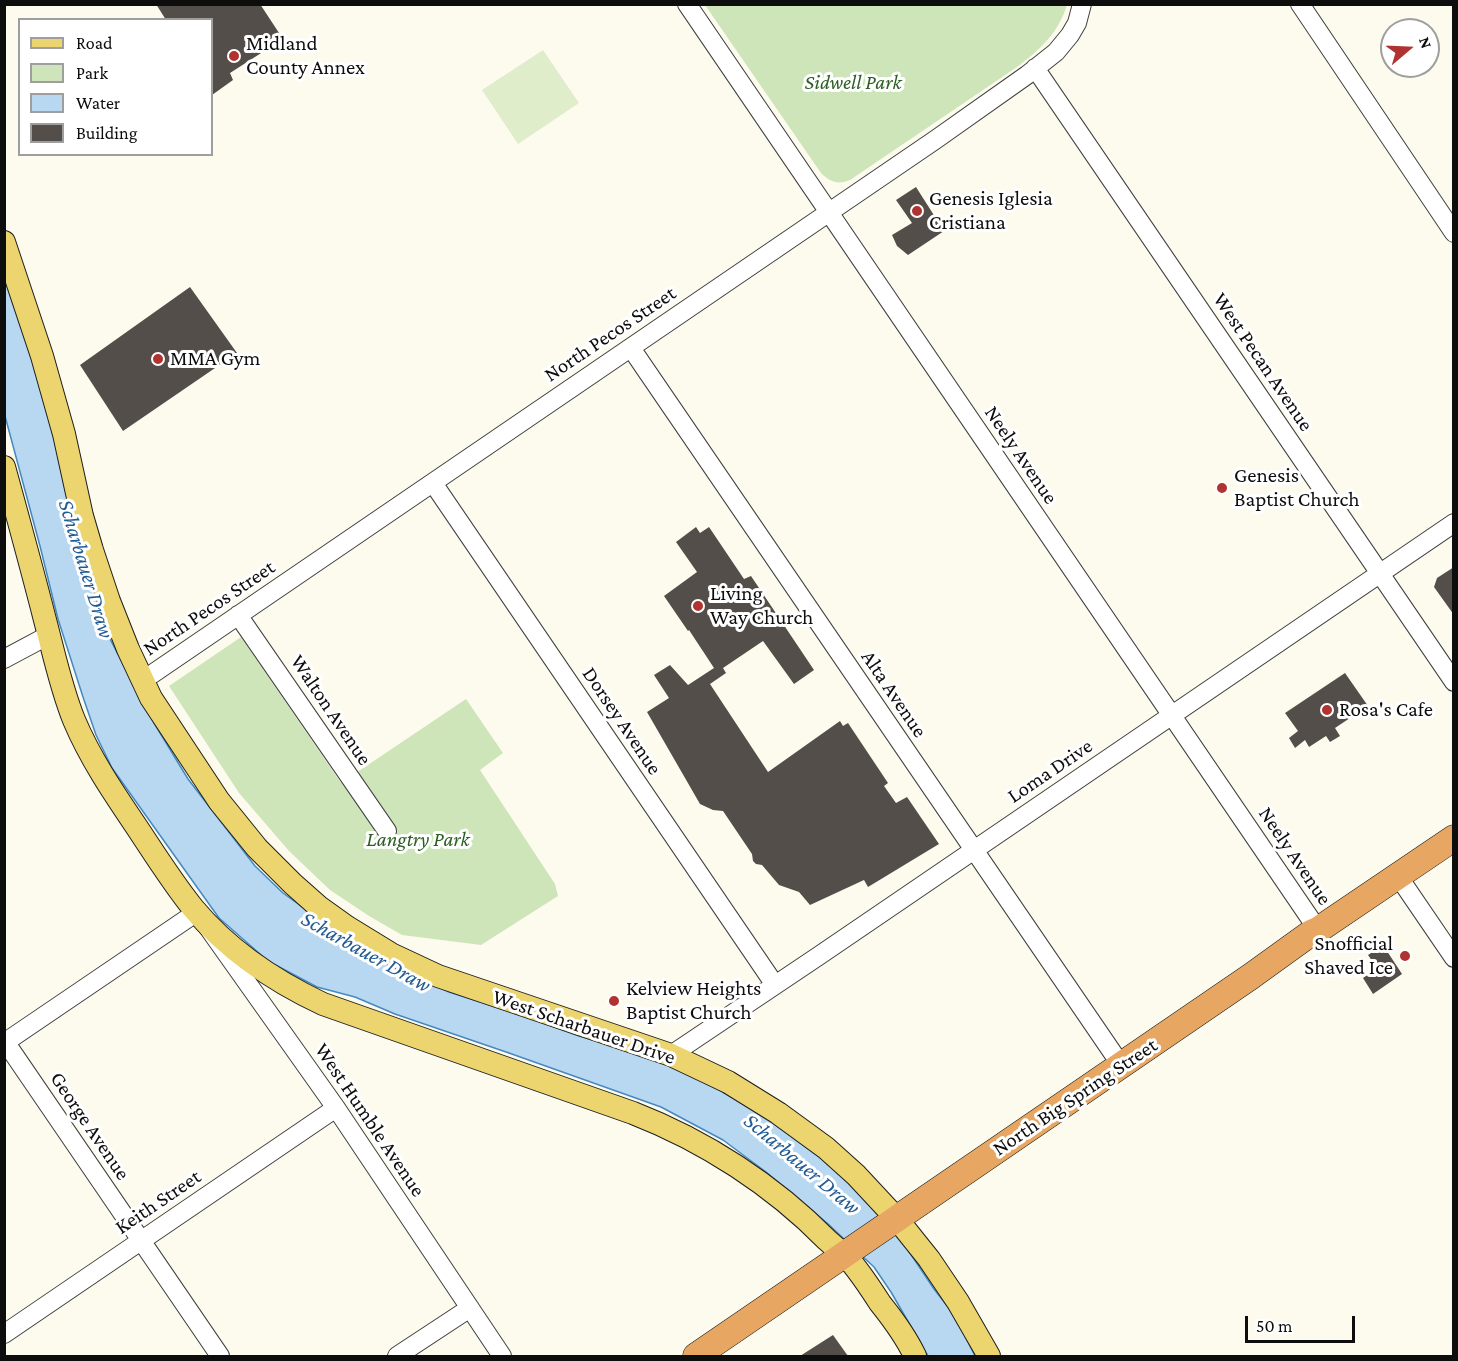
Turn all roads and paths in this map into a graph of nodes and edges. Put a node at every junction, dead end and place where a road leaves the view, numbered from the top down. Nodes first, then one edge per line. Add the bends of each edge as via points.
1 (687, 4) edge
2 (1082, 4) edge
3 (1300, 4) edge
4 (1035, 68) junction
5 (828, 213) junction
6 (1454, 233) edge
7 (4, 242) edge
8 (631, 348) junction
9 (4, 466) edge
10 (433, 483) junction
11 (1454, 523) edge
12 (1380, 574) junction
13 (238, 615) junction
14 (49, 634) junction
15 (4, 659) edge
16 (142, 681) junction
17 (1454, 682) edge
18 (1172, 715) junction
19 (387, 831) dead end
20 (1454, 838) edge
21 (974, 850) junction
22 (1398, 876) junction
23 (197, 912) junction
24 (1318, 930) junction
25 (1454, 958) edge
26 (775, 985) junction
27 (5, 1041) edge
28 (671, 1055) junction
29 (1121, 1065) junction
30 (336, 1108) junction
31 (897, 1219) junction
32 (141, 1240) junction
33 (844, 1256) junction
34 (470, 1308) junction
35 (4, 1334) edge
36 (220, 1356) edge
37 (397, 1356) edge
38 (502, 1356) edge
39 (696, 1356) edge
40 (915, 1356) edge
41 (989, 1356) edge

1 - 5 street, Neely Avenue
2 - 4 street, North Pecos Street via 1070,35
3 - 6 street
4 - 5 street, North Pecos Street
4 - 12 street, West Pecan Avenue
5 - 8 street, North Pecos Street
5 - 18 street, Neely Avenue
7 - 16 main road, West Scharbauer Drive via 64,434 92,550
8 - 10 street, North Pecos Street
8 - 21 street, Alta Avenue
9 - 14 main road
10 - 13 street, North Pecos Street
10 - 26 street, Dorsey Avenue
11 - 12 street, Loma Drive
12 - 17 street, West Pecan Avenue
12 - 18 street, Loma Drive
13 - 16 street, North Pecos Street
13 - 19 street, Walton Avenue
14 - 15 street
14 - 23 main road via 63,687 87,747 111,790
16 - 28 main road, West Scharbauer Drive via 224,808 269,861 319,907 376,946 438,976
18 - 21 street, Loma Drive
18 - 24 street, Neely Avenue
20 - 22 highway, North Big Spring Street
21 - 26 street, Loma Drive
21 - 29 street, Alta Avenue
22 - 24 highway, North Big Spring Street
22 - 25 street
23 - 27 street
23 - 30 street, West Humble Avenue
23 - 33 main road via 274,978 323,1004 613,1105 682,1134 772,1191
24 - 29 highway, North Big Spring Street
26 - 28 street, Loma Drive
27 - 32 street, George Avenue
28 - 31 main road, West Scharbauer Drive via 745,1091 802,1130 856,1175
29 - 31 highway, North Big Spring Street
30 - 32 street, Keith Street
30 - 34 street, West Humble Avenue
31 - 33 highway, North Big Spring Street
31 - 41 main road, West Scharbauer Drive via 958,1302
32 - 35 street, Keith Street
32 - 36 street, George Avenue
33 - 39 highway, North Big Spring Street
33 - 40 main road via 874,1293
34 - 37 street
34 - 38 street, West Humble Avenue

